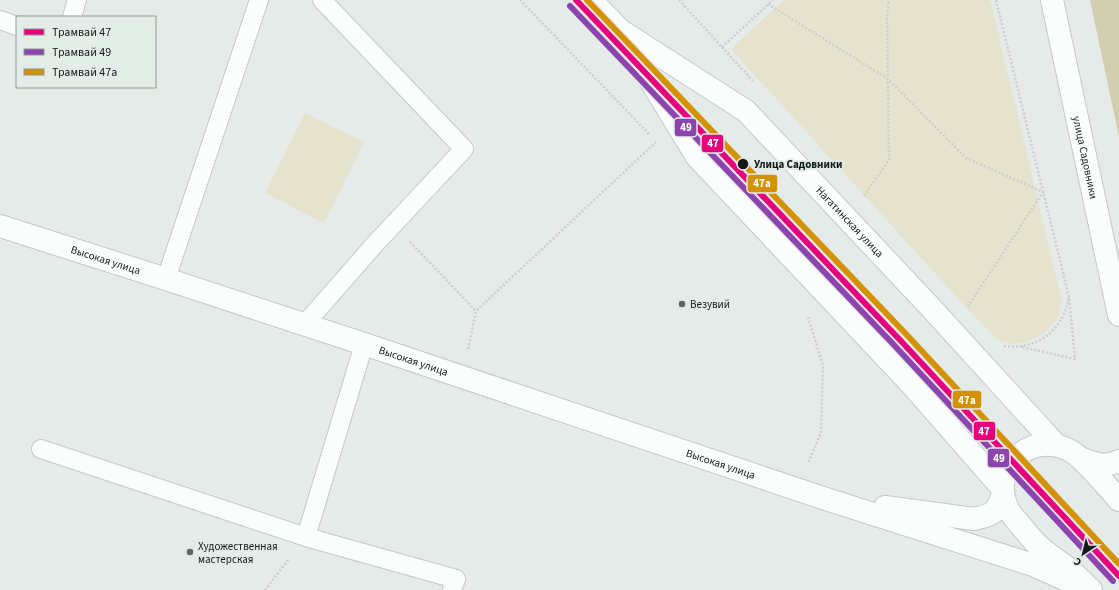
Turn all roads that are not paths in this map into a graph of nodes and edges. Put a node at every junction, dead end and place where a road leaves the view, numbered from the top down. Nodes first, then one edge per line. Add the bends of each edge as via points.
1 (77, 0) edge
2 (259, 0) edge
3 (322, 0) edge
4 (591, 0) edge
5 (1052, 0) edge
6 (72, 16) edge
7 (0, 20) edge
8 (16, 26) edge
9 (618, 29) junction
10 (0, 226) edge
11 (166, 279) junction
12 (1119, 315) edge
13 (305, 324) junction
14 (364, 344) junction
15 (1056, 445) junction
16 (41, 449) dead end
17 (1080, 458) junction
18 (1119, 461) edge
19 (1003, 492) junction
20 (826, 499) junction
21 (1119, 500) edge
22 (306, 537) junction
23 (452, 590) edge
24 (1091, 590) edge

1 - 6 lane
2 - 11 lane
3 - 13 lane via 464,149 393,224
4 - 9 street, Нагатинская улица
5 - 12 street, улица Садовники
7 - 8 lane
9 - 15 street, Нагатинская улица via 746,111
9 - 19 street, Нагатинская улица via 697,157 912,385
10 - 11 street, Высокая улица
11 - 13 street, Высокая улица
13 - 14 street, Высокая улица
14 - 20 street, Высокая улица
14 - 22 lane
15 - 17 street, Нагатинская улица
15 - 19 street, Нагатинская улица via 1042,444 1030,448 1012,461 1004,480
16 - 22 lane
17 - 18 street via 1102,465
17 - 21 street, Нагатинская улица
19 - 20 street, Высокая улица via 998,509 988,516 974,519
19 - 24 street, Нагатинская улица via 1007,508 1038,545
20 - 24 street, Высокая улица via 1033,565
22 - 23 lane via 456,579

